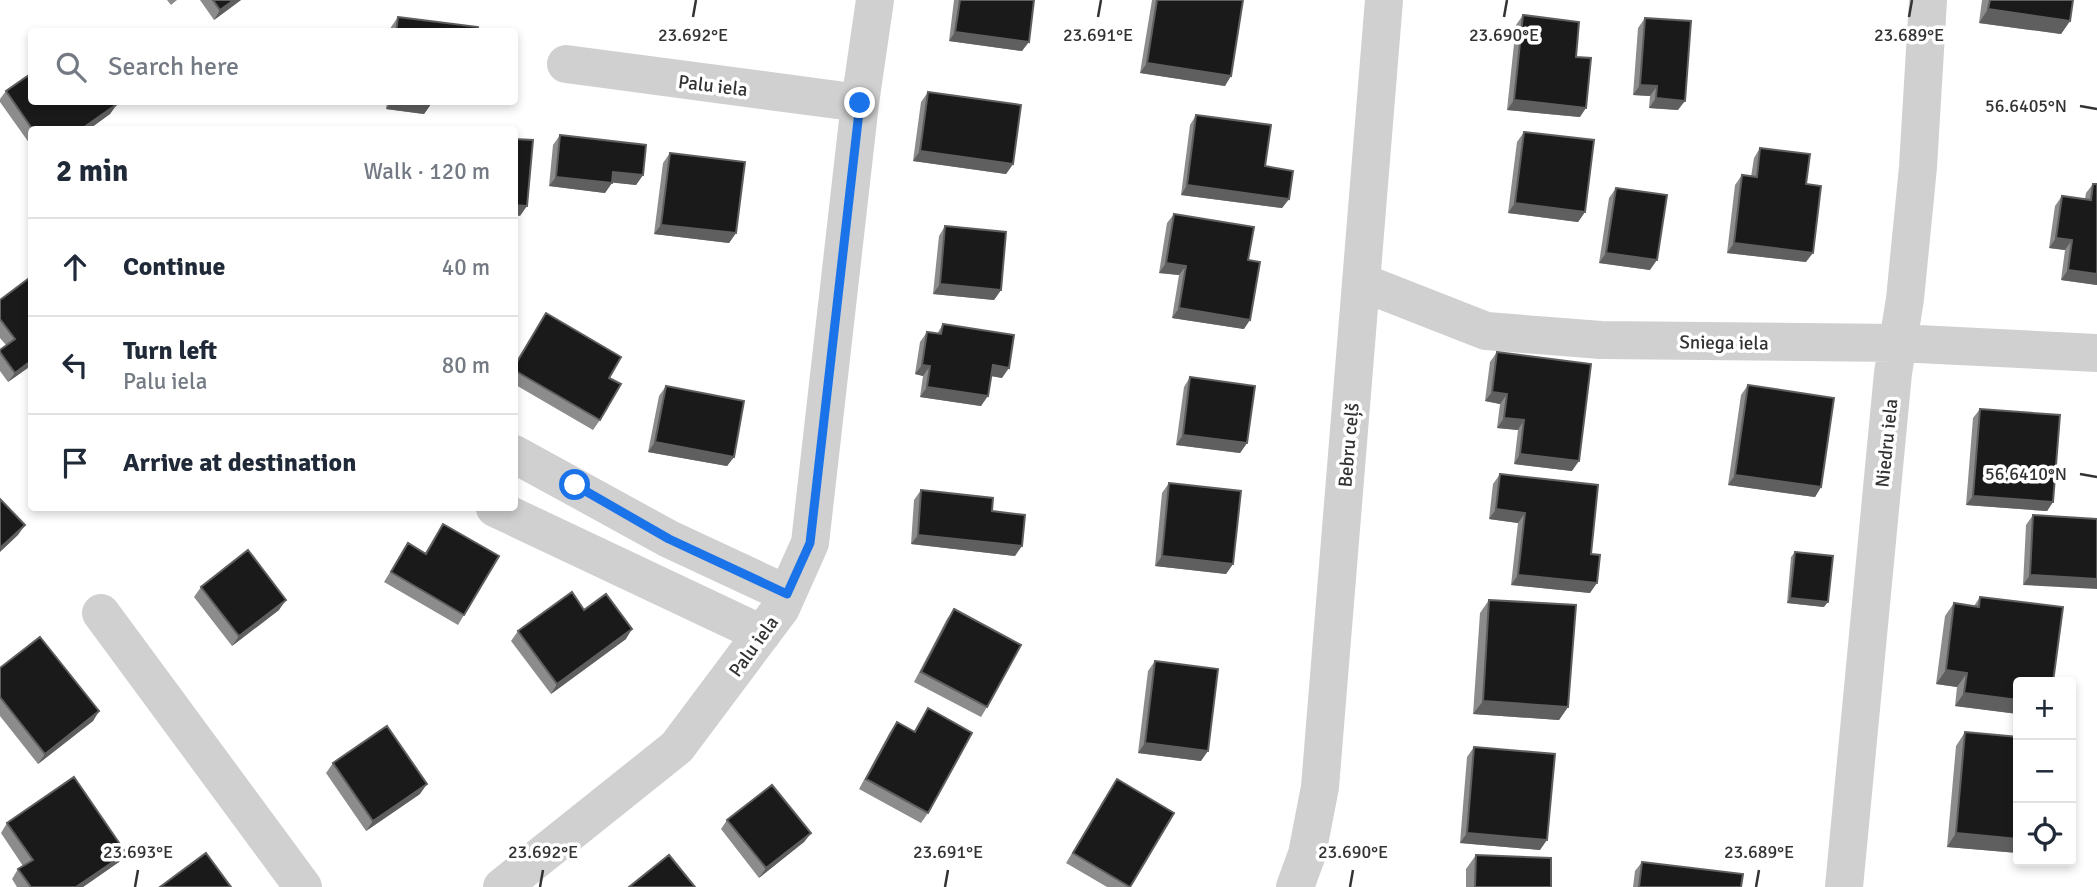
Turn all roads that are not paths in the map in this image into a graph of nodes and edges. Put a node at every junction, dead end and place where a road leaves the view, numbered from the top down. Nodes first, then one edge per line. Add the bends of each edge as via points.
1 (875, 0) edge
2 (1384, 0) edge
3 (1928, 0) edge
4 (566, 64) dead end
5 (860, 103) junction
6 (1361, 282) junction
7 (1898, 343) junction
8 (2097, 353) edge
9 (518, 456) edge
10 (501, 511) edge
11 (787, 594) junction
12 (101, 613) dead end
13 (762, 634) junction
14 (303, 887) edge
15 (502, 887) edge
16 (1295, 887) edge
17 (1844, 887) edge

1 - 5 street, Palu iela
2 - 6 street, Bebru ceļš
3 - 7 street, Niedru iela via 1918,167
4 - 5 street, Palu iela
5 - 11 street, Palu iela via 810,543
6 - 7 street, Sniega iela via 1486,331 1601,340
6 - 16 street, Bebru ceļš via 1321,787
7 - 8 street, Sniega iela
7 - 17 street, Niedru iela
9 - 11 street via 669,539
10 - 13 street
11 - 13 street, Palu iela
12 - 14 street
13 - 15 street, Palu iela via 677,747

